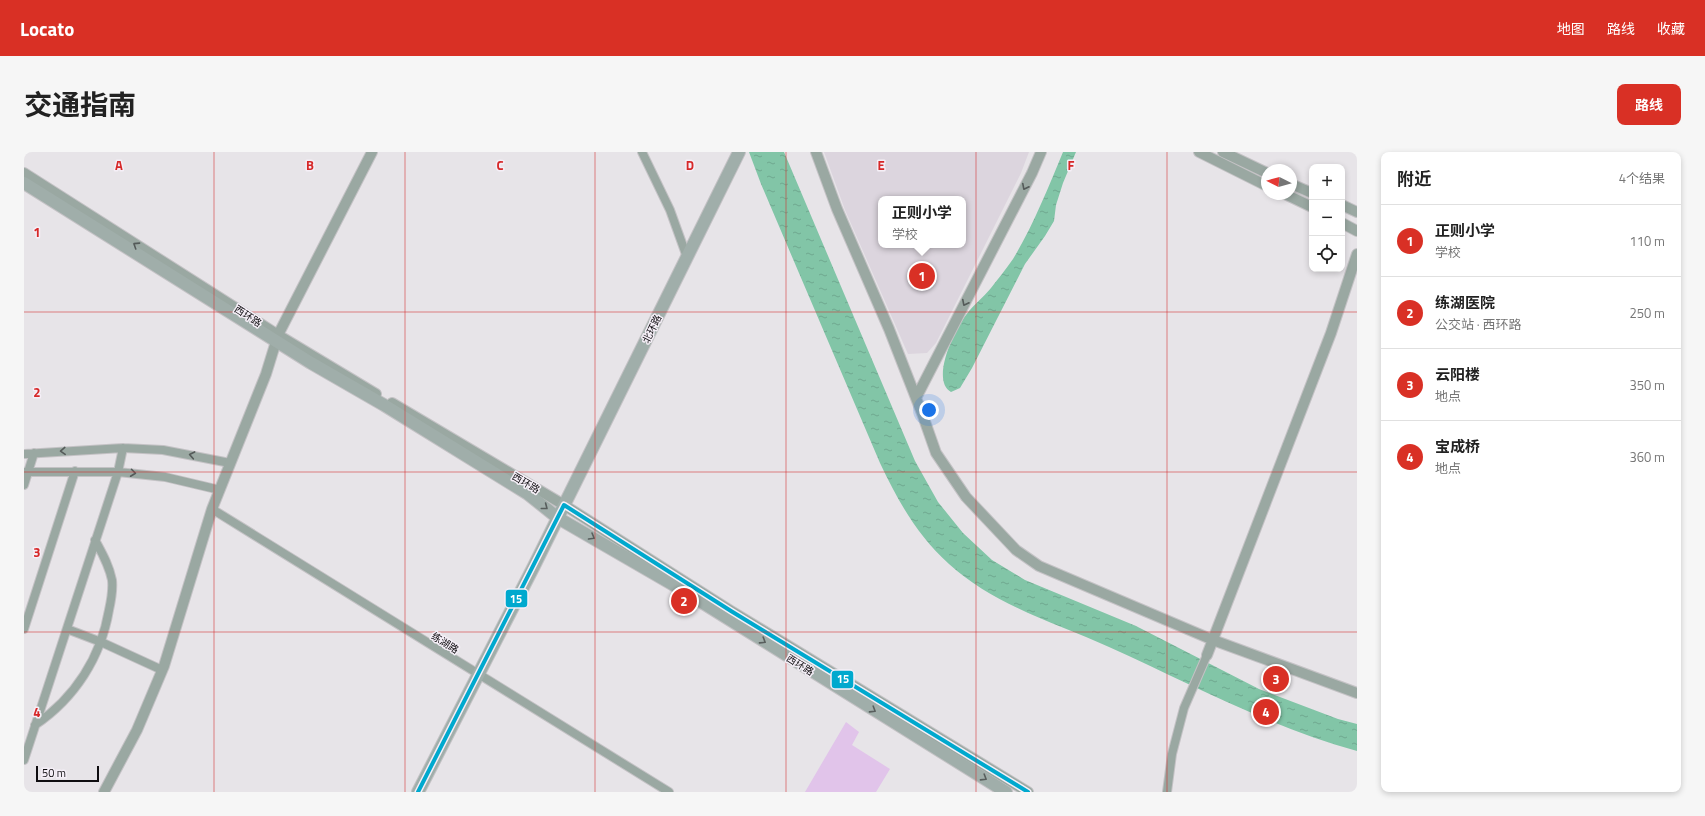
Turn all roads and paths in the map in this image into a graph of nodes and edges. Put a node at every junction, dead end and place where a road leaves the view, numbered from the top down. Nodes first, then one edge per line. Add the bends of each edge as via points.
1 (372, 152) edge
2 (642, 152) edge
3 (739, 152) edge
4 (816, 152) edge
5 (1041, 152) edge
6 (1199, 152) edge
7 (1223, 152) edge
8 (1261, 170) edge
9 (24, 173) edge
10 (1261, 183) edge
11 (24, 184) edge
12 (1297, 186) edge
13 (1309, 191) edge
14 (1297, 200) edge
15 (1309, 206) edge
16 (1345, 206) edge
17 (1357, 212) edge
18 (1345, 225) edge
19 (1357, 232) edge
20 (1357, 254) edge
21 (687, 257) junction
22 (277, 338) junction
23 (916, 398) junction
24 (123, 448) junction
25 (34, 453) junction
26 (24, 454) edge
27 (230, 462) junction
28 (75, 471) junction
29 (26, 472) edge
30 (118, 472) junction
31 (24, 485) edge
32 (220, 490) junction
33 (564, 506) junction
34 (212, 509) junction
35 (558, 518) junction
36 (95, 540) junction
37 (24, 628) edge
38 (67, 628) junction
39 (1213, 640) junction
40 (101, 642) junction
41 (1207, 655) joint
42 (162, 670) junction
43 (478, 675) junction
44 (1357, 694) edge
45 (35, 725) junction
46 (24, 760) edge
47 (104, 792) edge
48 (418, 792) edge
49 (669, 792) edge
50 (1006, 792) edge
51 (1028, 792) edge
52 (1167, 792) edge

1 - 22 street
2 - 21 street via 670,210
3 - 21 main road, 北环路
4 - 23 street via 837,209
5 -> 23 street
6 - 10 street
7 - 8 street
22 -> 9 street, 西环路
11 - 22 main road, 西环路
12 - 13 street
14 - 15 street
16 - 17 street
18 - 19 street
20 - 39 street via 1331,333
21 - 33 main road, 北环路
22 - 27 street via 266,374
22 - 33 street, 西环路
22 -> 35 main road, 西环路 via 528,494
23 - 39 street via 936,453 966,497 1016,550 1039,566
24 -> 25 street
27 -> 24 street via 163,450
24 - 30 street
25 - 26 street
25 - 29 street
27 - 32 street
28 - 29 street
28 - 30 street
28 - 37 street
29 - 31 street
30 -> 32 street via 165,477
30 - 36 street
32 - 34 street
33 - 35 main road, 北环路
33 - 51 street, 西环路
34 - 42 street
34 - 43 street, 练湖路
35 - 43 main road, 北环路
35 -> 50 main road, 西环路 via 679,588
36 - 38 street
36 - 40 street via 103,554 112,582 111,603
38 - 40 street
38 - 45 street
39 - 41 street
39 - 44 street
40 - 42 street
40 - 45 street via 74,690 51,714
41 - 52 street via 1186,703 1172,754
42 - 47 street via 137,730
43 - 48 main road, 北环路
43 - 49 street, 练湖路
45 - 46 street

